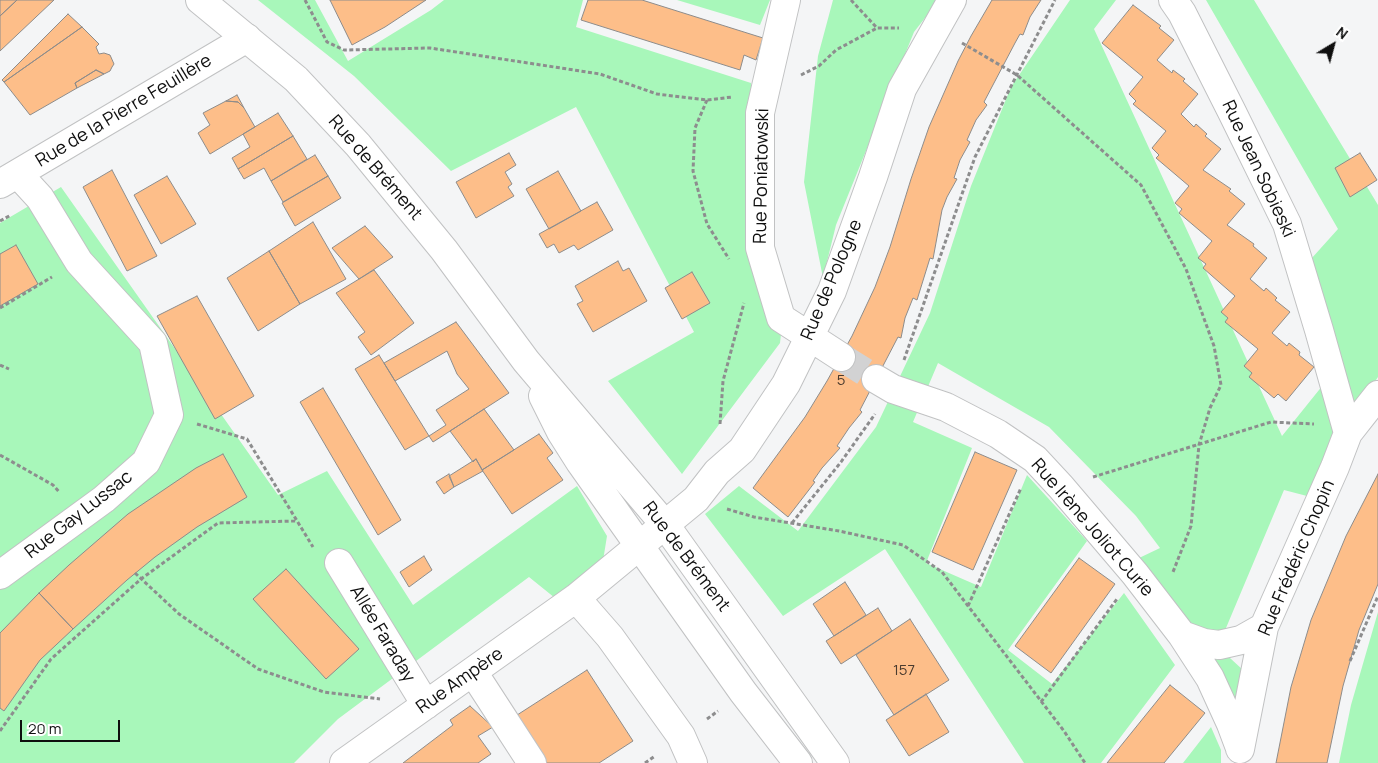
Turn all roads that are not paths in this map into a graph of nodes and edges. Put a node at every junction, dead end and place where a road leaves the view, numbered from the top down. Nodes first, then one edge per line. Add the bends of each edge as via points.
1 (786, 0) edge
2 (952, 0) edge
3 (1172, 0) edge
4 (209, 3) edge
5 (247, 38) junction
6 (9, 179) edge
7 (809, 338) junction
8 (841, 357) tunnel mouth
9 (526, 361) junction
10 (885, 384) tunnel mouth
11 (1378, 395) edge
12 (1348, 433) junction
13 (666, 526) junction
14 (639, 547) junction
15 (339, 563) road end
16 (0, 575) edge
17 (576, 598) junction
18 (1264, 627) junction
19 (1182, 635) junction
20 (473, 672) junction
21 (426, 705) junction
22 (1240, 756) edge
23 (344, 763) edge
24 (532, 763) edge
25 (692, 763) edge
26 (798, 763) edge
27 (835, 763) edge

1 - 7 street, Rue Poniatowski via 760,113 760,248 781,318
2 - 7 street, Rue de Pologne via 902,89 832,291
3 - 12 street, Rue Jean Sobieski via 1182,13 1287,224
4 - 5 street, Rue de Brément
5 - 6 street, Rue de la Pierre Feuillère
5 - 9 street, Rue de Brément via 296,79 358,145 444,250
6 - 16 street, Rue Gay Lussac via 40,198 78,262 153,343 169,415 146,462 104,499
7 - 8 street
7 - 13 street, Rue de Pologne via 786,384 742,450
9 - 13 street, Rue de Brément
9 - 14 street, Rue de Brément via 561,432
10 - 19 street, Rue Irène Joliot Curie via 946,407 998,434 1035,459 1135,574
11 - 12 street, Rue Frédéric Chopin
12 - 18 street, Rue Frédéric Chopin
13 - 14 street, Rue de Pologne
13 - 27 street, Rue de Brément
14 - 17 street, Rue Ampère
14 - 26 street, Rue de Brément
15 - 21 street, Allée Faraday
17 - 20 street, Rue Ampère
17 - 25 street via 610,637 681,736
18 - 19 street via 1241,640 1219,645
18 - 22 street, Rue Frédéric Chopin
19 - 22 street, Rue Irène Joliot Curie via 1210,678 1231,724
20 - 21 street, Rue Ampère
20 - 24 street
21 - 23 street, Rue Ampère

